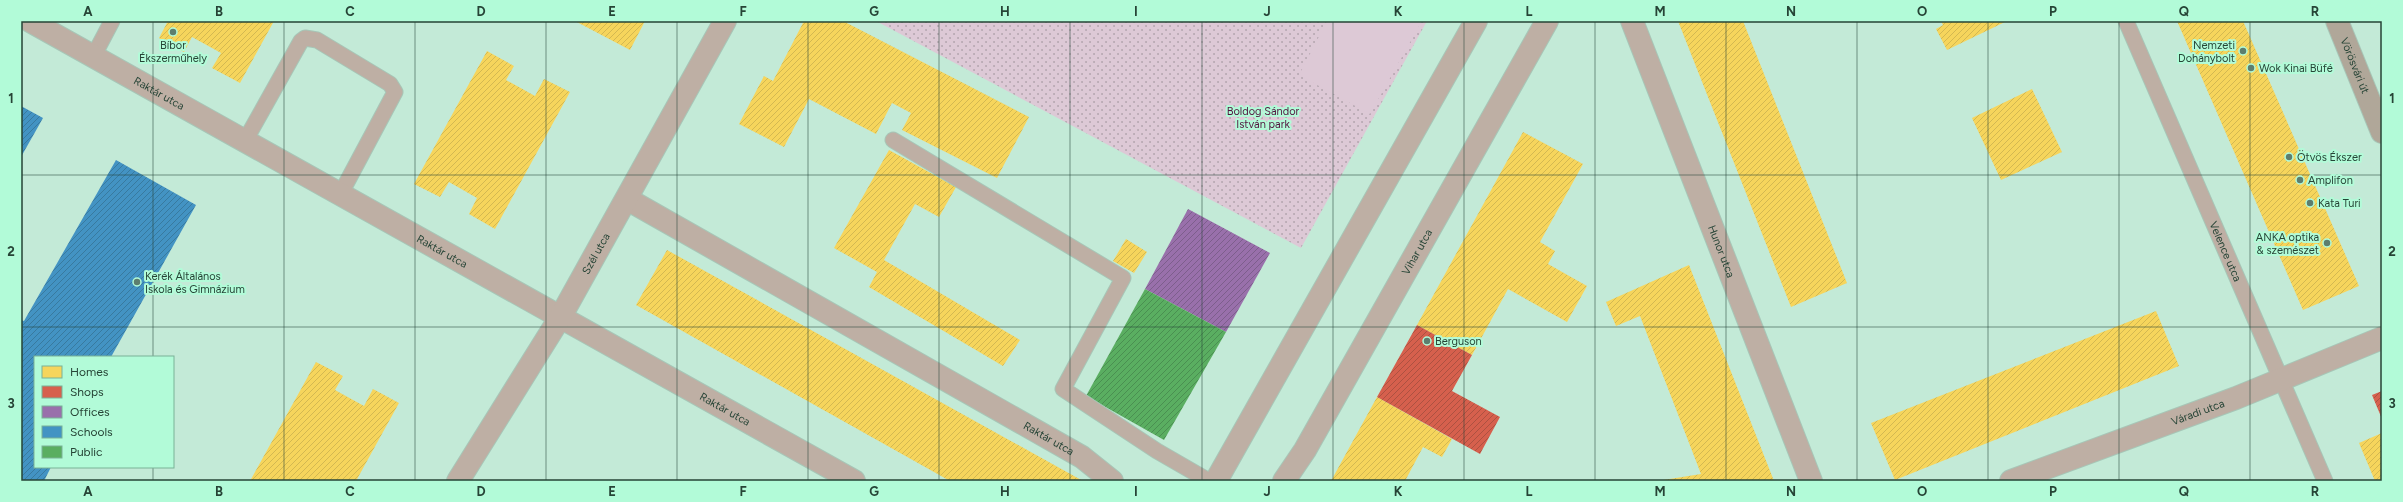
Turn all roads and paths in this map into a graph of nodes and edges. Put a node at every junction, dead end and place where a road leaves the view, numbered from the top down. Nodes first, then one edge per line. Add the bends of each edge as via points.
1 (30, 21) edge
2 (112, 21) edge
3 (725, 21) edge
4 (1476, 21) edge
5 (1547, 21) edge
6 (1632, 21) edge
7 (2126, 21) edge
8 (2337, 21) edge
9 (93, 57) junction
10 (2360, 76) junction
11 (2382, 110) edge
12 (2382, 132) edge
13 (893, 140) dead end
14 (245, 141) junction
15 (340, 195) junction
16 (627, 199) junction
17 (561, 316) junction
18 (2382, 338) edge
19 (2282, 380) junction
20 (464, 479) edge
21 (854, 481) edge
22 (1112, 481) edge
23 (1209, 481) edge
24 (1216, 481) edge
25 (1284, 481) edge
26 (1811, 481) edge
27 (2011, 481) edge
28 (2325, 481) edge

1 - 9 street, Raktár utca
2 - 9 lane
3 - 16 street, Szél utca
4 - 24 street
5 - 25 street, Vihar utca via 1305,450
6 - 26 street, Hunor utca
7 - 19 lane, Velence utca
8 - 10 main road, Vörösvári út
9 - 14 street, Raktár utca
10 - 11 main road
10 - 12 main road, Vörösvári út
13 - 23 lane via 1123,278 1063,389 1157,451
14 - 15 street, Raktár utca
14 - 15 lane via 301,41 305,38 317,40 390,84 396,92
15 - 17 street, Raktár utca
16 - 17 street, Szél utca
16 - 22 street, Raktár utca via 1082,456
17 - 20 street, Szél utca
17 - 21 street, Raktár utca
18 - 19 street, Váradi utca
19 - 27 street, Váradi utca
19 - 28 lane, Velence utca

